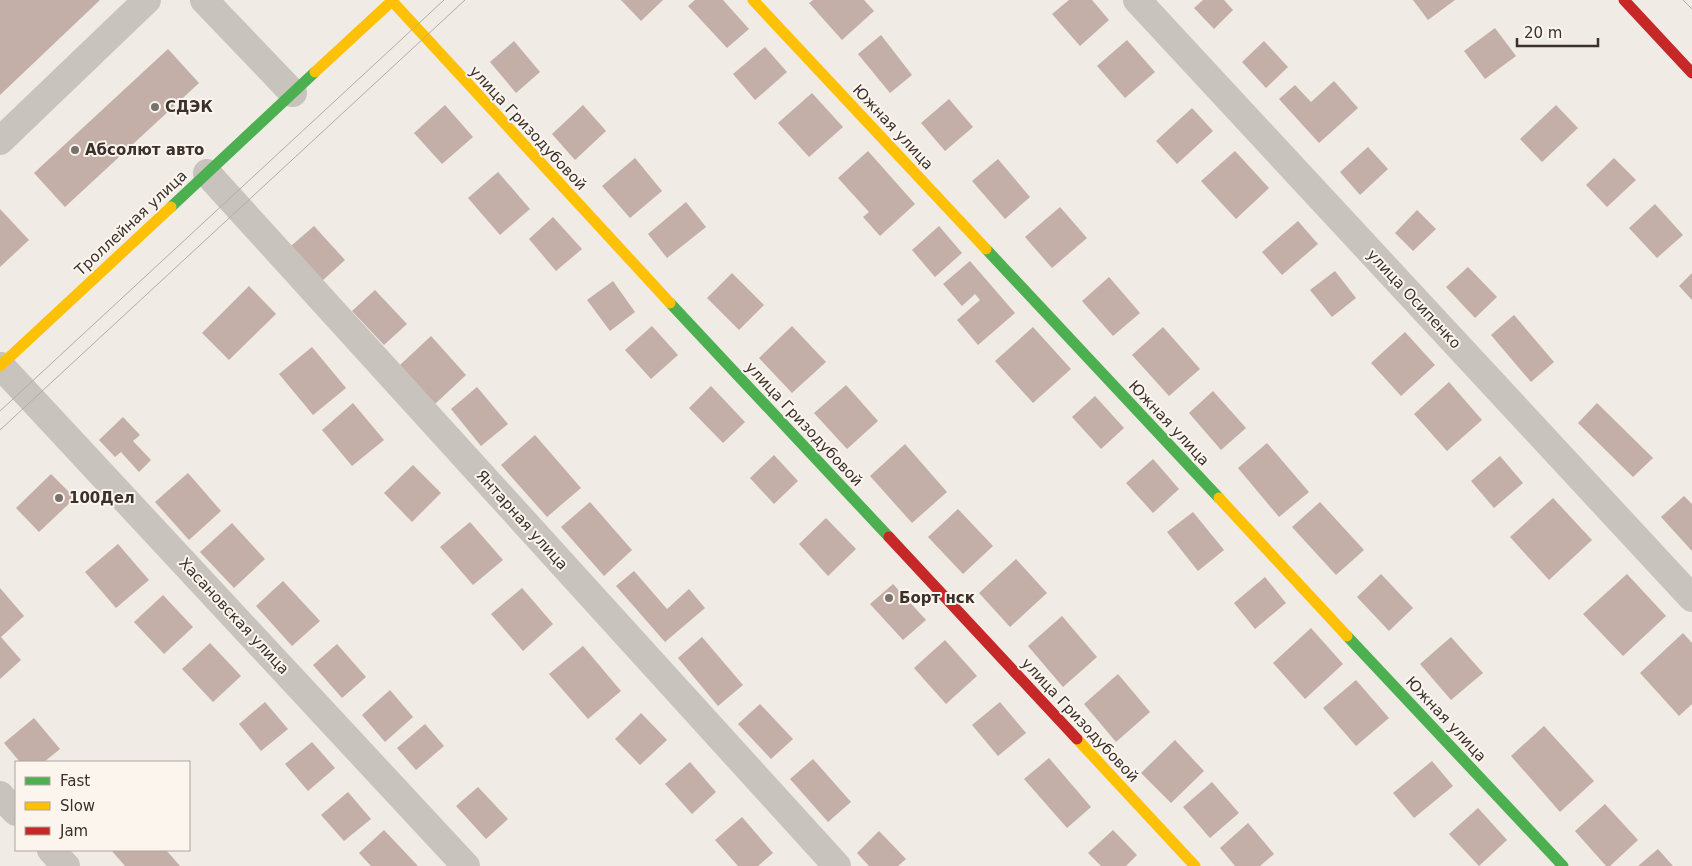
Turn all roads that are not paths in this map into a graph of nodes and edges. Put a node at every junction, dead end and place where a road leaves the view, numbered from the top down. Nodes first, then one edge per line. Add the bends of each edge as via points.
1 (147, 0) edge
2 (204, 0) edge
3 (393, 0) edge
4 (753, 0) edge
5 (1136, 0) edge
6 (1624, 0) edge
7 (1692, 73) edge
8 (293, 93) junction
9 (0, 141) edge
10 (207, 173) junction
11 (0, 366) edge
12 (1692, 598) edge
13 (0, 794) edge
14 (15, 811) edge
15 (52, 851) edge
16 (66, 866) edge
17 (466, 866) edge
18 (837, 866) edge
19 (1195, 866) edge
20 (1564, 866) edge

1 - 9 street
2 - 8 street
3 - 8 street, Троллейная улица
3 - 19 street, улица Гризодубовой via 424,38
4 - 20 street, Южная улица
5 - 12 street, улица Осипенко
6 - 7 street
8 - 10 street, Троллейная улица
10 - 11 street, Троллейная улица
10 - 18 street, Янтарная улица
11 - 17 street, Хасановская улица
13 - 14 street
15 - 16 street

